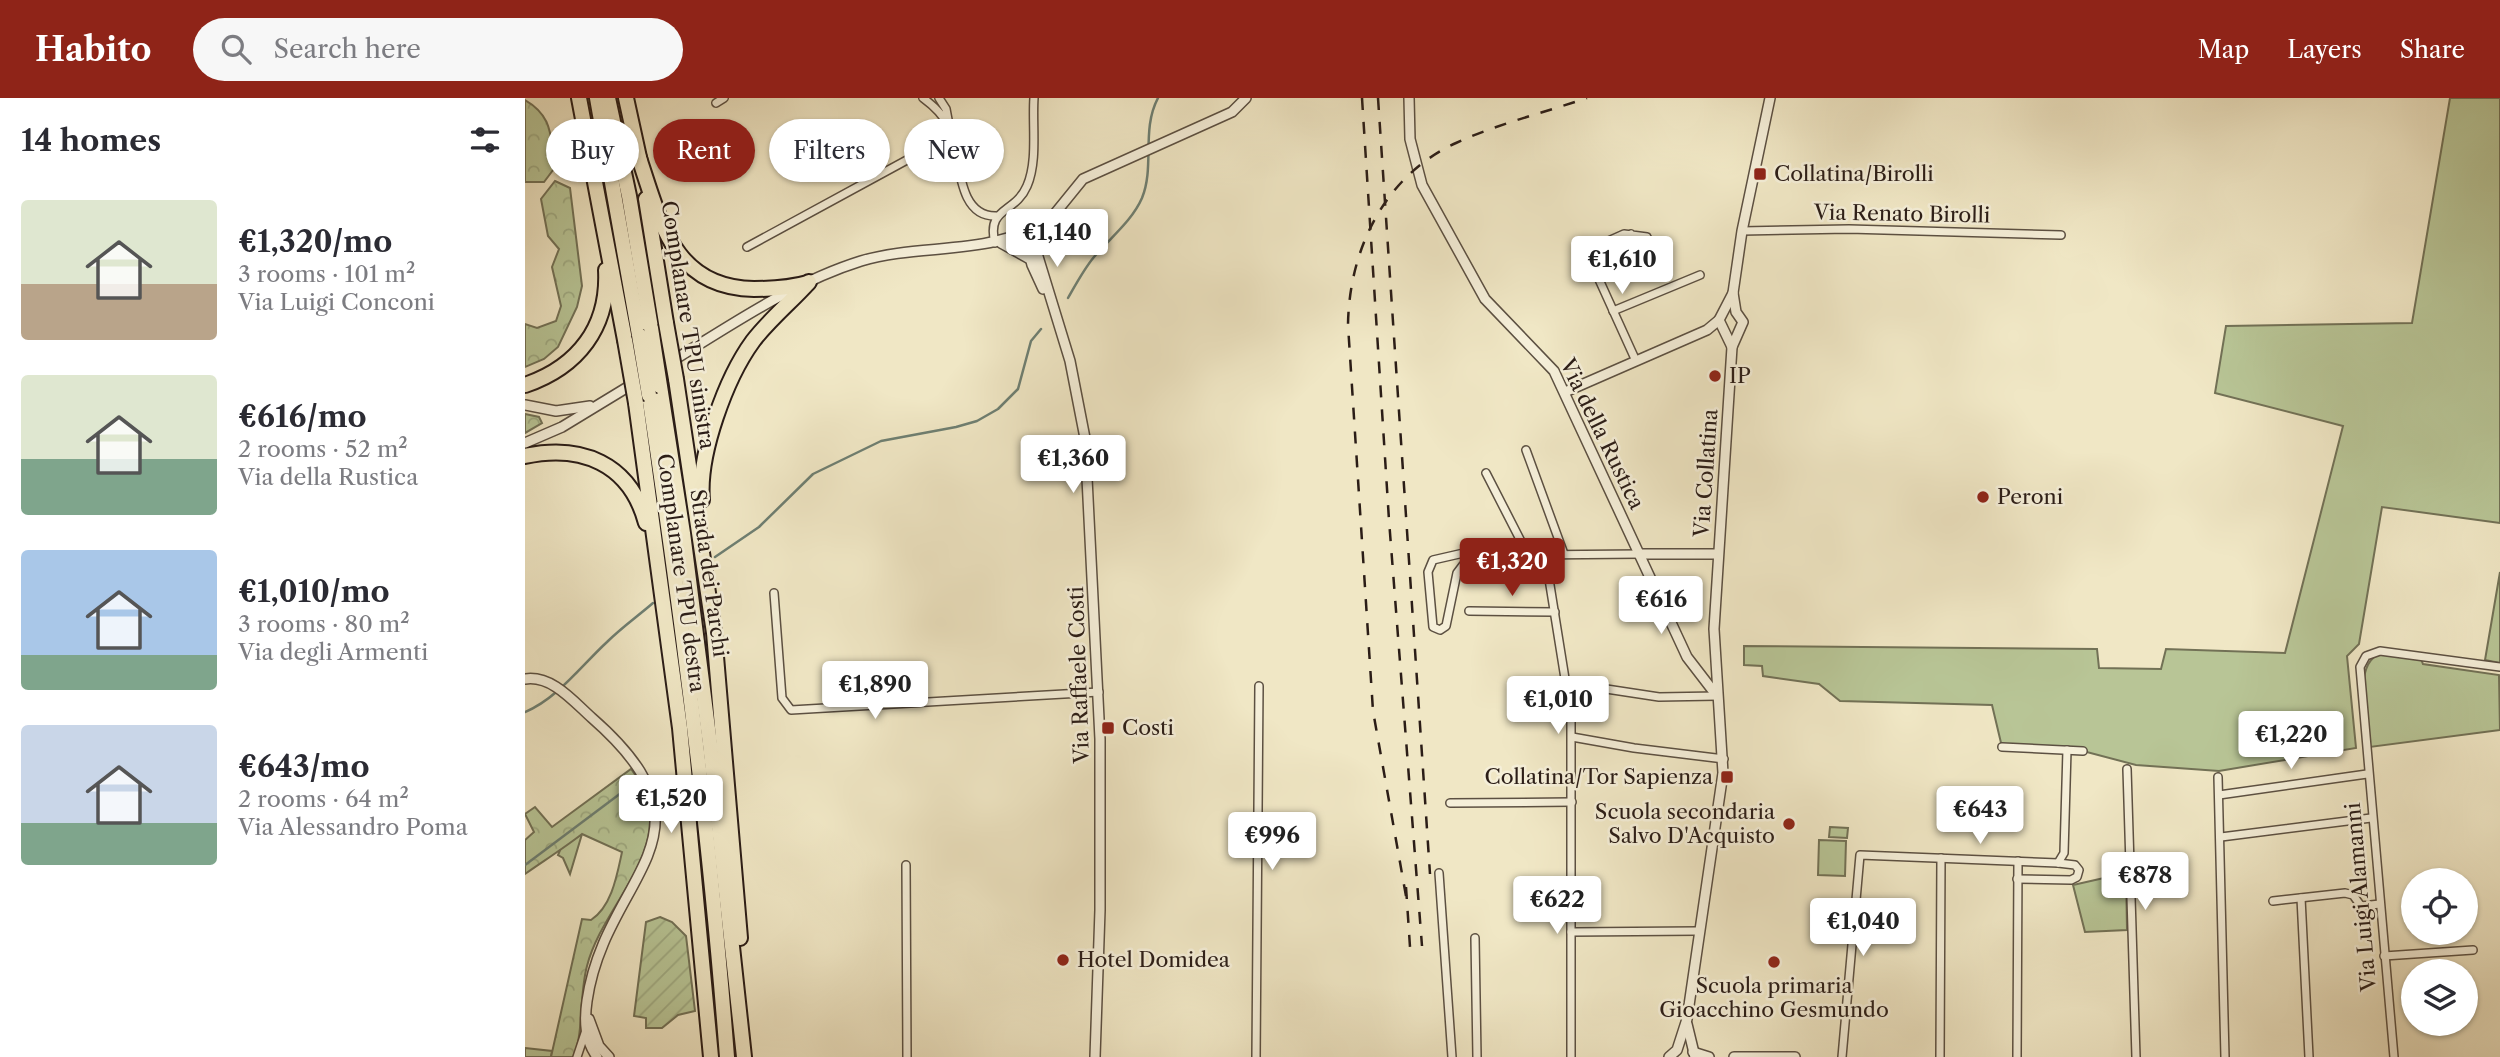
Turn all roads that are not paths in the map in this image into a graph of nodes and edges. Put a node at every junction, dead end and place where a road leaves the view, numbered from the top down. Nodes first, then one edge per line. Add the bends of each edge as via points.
1 (579, 98) edge
2 (597, 98) edge
3 (608, 98) edge
4 (626, 98) edge
5 (724, 98) edge
6 (923, 98) edge
7 (939, 98) edge
8 (1034, 98) edge
9 (1246, 98) edge
10 (1409, 98) edge
11 (1770, 98) edge
12 (716, 103) dead end
13 (630, 119) edge
14 (944, 119) edge
15 (948, 119) edge
16 (639, 158) edge
17 (904, 158) edge
18 (639, 161) edge
19 (964, 182) edge
20 (980, 213) junction
21 (997, 216) junction
22 (1051, 217) junction
23 (604, 223) junction
24 (991, 228) junction
25 (1742, 231) junction
26 (1024, 233) junction
27 (1631, 234) dead end
28 (2061, 235) dead end
29 (997, 242) junction
30 (1582, 242) dead end
31 (747, 247) dead end
32 (1585, 251) junction
33 (1033, 254) junction
34 (1700, 275) dead end
35 (809, 282) junction
36 (1733, 293) junction
37 (1613, 311) junction
38 (1736, 312) junction
39 (1721, 317) junction
40 (1707, 330) junction
41 (645, 331) junction
42 (1724, 333) junction
43 (1738, 333) junction
44 (1732, 347) junction
45 (1636, 361) junction
46 (525, 385) edge
47 (654, 390) junction
48 (1565, 392) junction
49 (598, 404) junction
50 (525, 405) edge
51 (525, 443) edge
52 (1526, 450) dead end
53 (525, 456) edge
54 (1486, 473) dead end
55 (1545, 554) junction
56 (1564, 554) junction
57 (1641, 554) junction
58 (1718, 554) junction
59 (1528, 555) junction
60 (775, 593) dead end
61 (1469, 611) dead end
62 (1555, 612) junction
63 (714, 634) junction
64 (671, 659) junction
65 (2500, 667) edge
66 (525, 679) edge
67 (1567, 683) junction
68 (1259, 686) dead end
69 (1099, 692) junction
70 (1717, 695) junction
71 (1572, 737) junction
72 (2002, 747) dead end
73 (2067, 750) junction
74 (2083, 751) dead end
75 (1724, 759) junction
76 (2127, 769) dead end
77 (2367, 774) junction
78 (2218, 777) dead end
79 (2219, 795) junction
80 (1572, 802) junction
81 (1450, 803) dead end
82 (2371, 818) junction
83 (2221, 837) junction
84 (1941, 858) junction
85 (2018, 861) junction
86 (2058, 863) junction
87 (906, 864) dead end
88 (1439, 873) dead end
89 (2017, 879) junction
90 (2301, 898) junction
91 (2273, 901) dead end
92 (2380, 904) junction
93 (1698, 931) junction
94 (1571, 932) junction
95 (1475, 938) dead end
96 (2473, 950) dead end
97 (2384, 956) junction
98 (738, 978) junction
99 (587, 1000) junction
100 (1687, 1019) junction
101 (586, 1029) junction
102 (1693, 1053) edge
103 (1674, 1054) edge
104 (600, 1056) edge
105 (577, 1057) edge
106 (711, 1057) edge
107 (727, 1057) edge
108 (744, 1057) edge
109 (907, 1057) edge
110 (1095, 1057) edge
111 (1256, 1057) edge
112 (1452, 1057) edge
113 (1478, 1057) edge
114 (1571, 1057) edge
115 (1709, 1057) edge
116 (1734, 1057) edge
117 (1795, 1057) edge
118 (1842, 1057) edge
119 (1940, 1057) edge
120 (2017, 1057) edge
121 (2136, 1057) edge
122 (2225, 1057) edge
123 (2309, 1057) edge
124 (2394, 1057) edge

1 - 23 highway, Complanare TPU destra
2 - 41 highway, Strada dei Parchi
3 - 41 highway, Strada dei Parchi via 629,196
4 - 13 highway, Complanare TPU sinistra
5 - 12 street
6 - 14 street
7 - 15 street
8 - 21 street via 1027,186
9 - 22 street via 1231,112 1083,179
10 - 48 street, Via della Rustica via 1410,139 1422,186 1485,299 1546,360
11 - 25 street
16 - 35 highway via 666,235 694,271 743,289
17 - 31 street
18 - 63 highway, Complanare TPU sinistra, bridge
19 - 20 street via 969,203
20 - 21 street
20 - 24 street
21 - 24 street
22 - 26 street
22 - 33 street
23 - 46 highway via 605,296 592,336 563,368
23 - 64 highway, Complanare TPU destra, bridge via 636,403
24 - 29 street
25 - 28 street, Via Renato Birolli
25 - 36 street
26 - 29 street
26 - 33 street, Via Raffaele Costi
27 - 32 street
29 - 33 street
29 - 35 street via 875,257
30 - 32 street
32 - 37 street
33 - 69 street, Via Raffaele Costi via 1073,372 1084,425
34 - 37 street
35 - 49 street
35 - 63 highway via 748,348 708,440 701,486 717,609
36 - 38 street
36 - 39 street
37 - 45 street
38 - 39 street
38 - 43 street via 1742,318
39 - 40 street
39 - 42 street, Via Collatina
40 - 42 street
40 - 45 street
41 - 47 highway, Strada dei Parchi, bridge
42 - 43 street
42 - 44 street, Via Collatina
43 - 44 street, Via Collatina
44 - 58 street, Via Collatina
45 - 48 street
47 - 98 highway, Strada dei Parchi via 685,547
47 - 107 highway, Strada dei Parchi via 693,707
48 - 57 street, Via della Rustica
49 - 50 street via 556,411
49 - 51 street
52 - 56 street
53 - 64 highway via 564,452 593,458 620,476 633,492 647,527 661,628
54 - 59 street
55 - 56 street
55 - 59 street
55 - 62 street
56 - 57 street
57 - 58 street
57 - 70 street, Via della Rustica via 1687,656
58 - 70 street, Via Collatina via 1713,646
59 - 59 street via 1470,552 1433,560 1428,572 1433,627 1445,627 1461,566
60 - 69 street via 782,698 791,710
61 - 62 street
62 - 67 street
63 - 98 highway, Complanare TPU sinistra via 740,947
64 - 106 highway, Complanare TPU destra
65 - 77 street, Via Luigi Alamanni via 2384,651 2369,653 2358,675
66 - 99 street via 550,682 616,740 650,789 656,820 649,856 595,959
67 - 70 street via 1659,697
67 - 71 street
68 - 111 street
69 - 110 street, Via Raffaele Costi
70 - 75 street, Via Collatina
71 - 75 street
71 - 80 street
72 - 73 street
73 - 74 street
73 - 86 street via 2064,853
75 - 93 street, Via Collatina
76 - 121 street
77 - 79 street
77 - 82 street, Via Luigi Alamanni
78 - 79 street
79 - 83 street
80 - 81 street
80 - 94 street
82 - 83 street
82 - 92 street, Via Luigi Alamanni
83 - 122 street
84 - 85 street
84 - 118 street via 1860,855
84 - 119 street
85 - 86 street
85 - 89 street
86 - 89 street via 2075,865 2080,870 2078,876 2071,880
87 - 109 street
88 - 112 street
89 - 120 street
90 - 91 street
90 - 92 street via 2349,894 2361,906
90 - 123 street
92 - 97 street, Via Luigi Alamanni
93 - 94 street
93 - 100 street, Via Collatina
94 - 114 street
95 - 113 street
96 - 97 street
97 - 124 street, Via Luigi Alamanni
98 - 108 highway, Strada dei Parchi
99 - 101 street
99 - 104 street
100 - 102 street
100 - 103 street
101 - 104 street
101 - 105 street
102 - 103 street via 1684,1047
102 - 115 street
116 - 117 street

